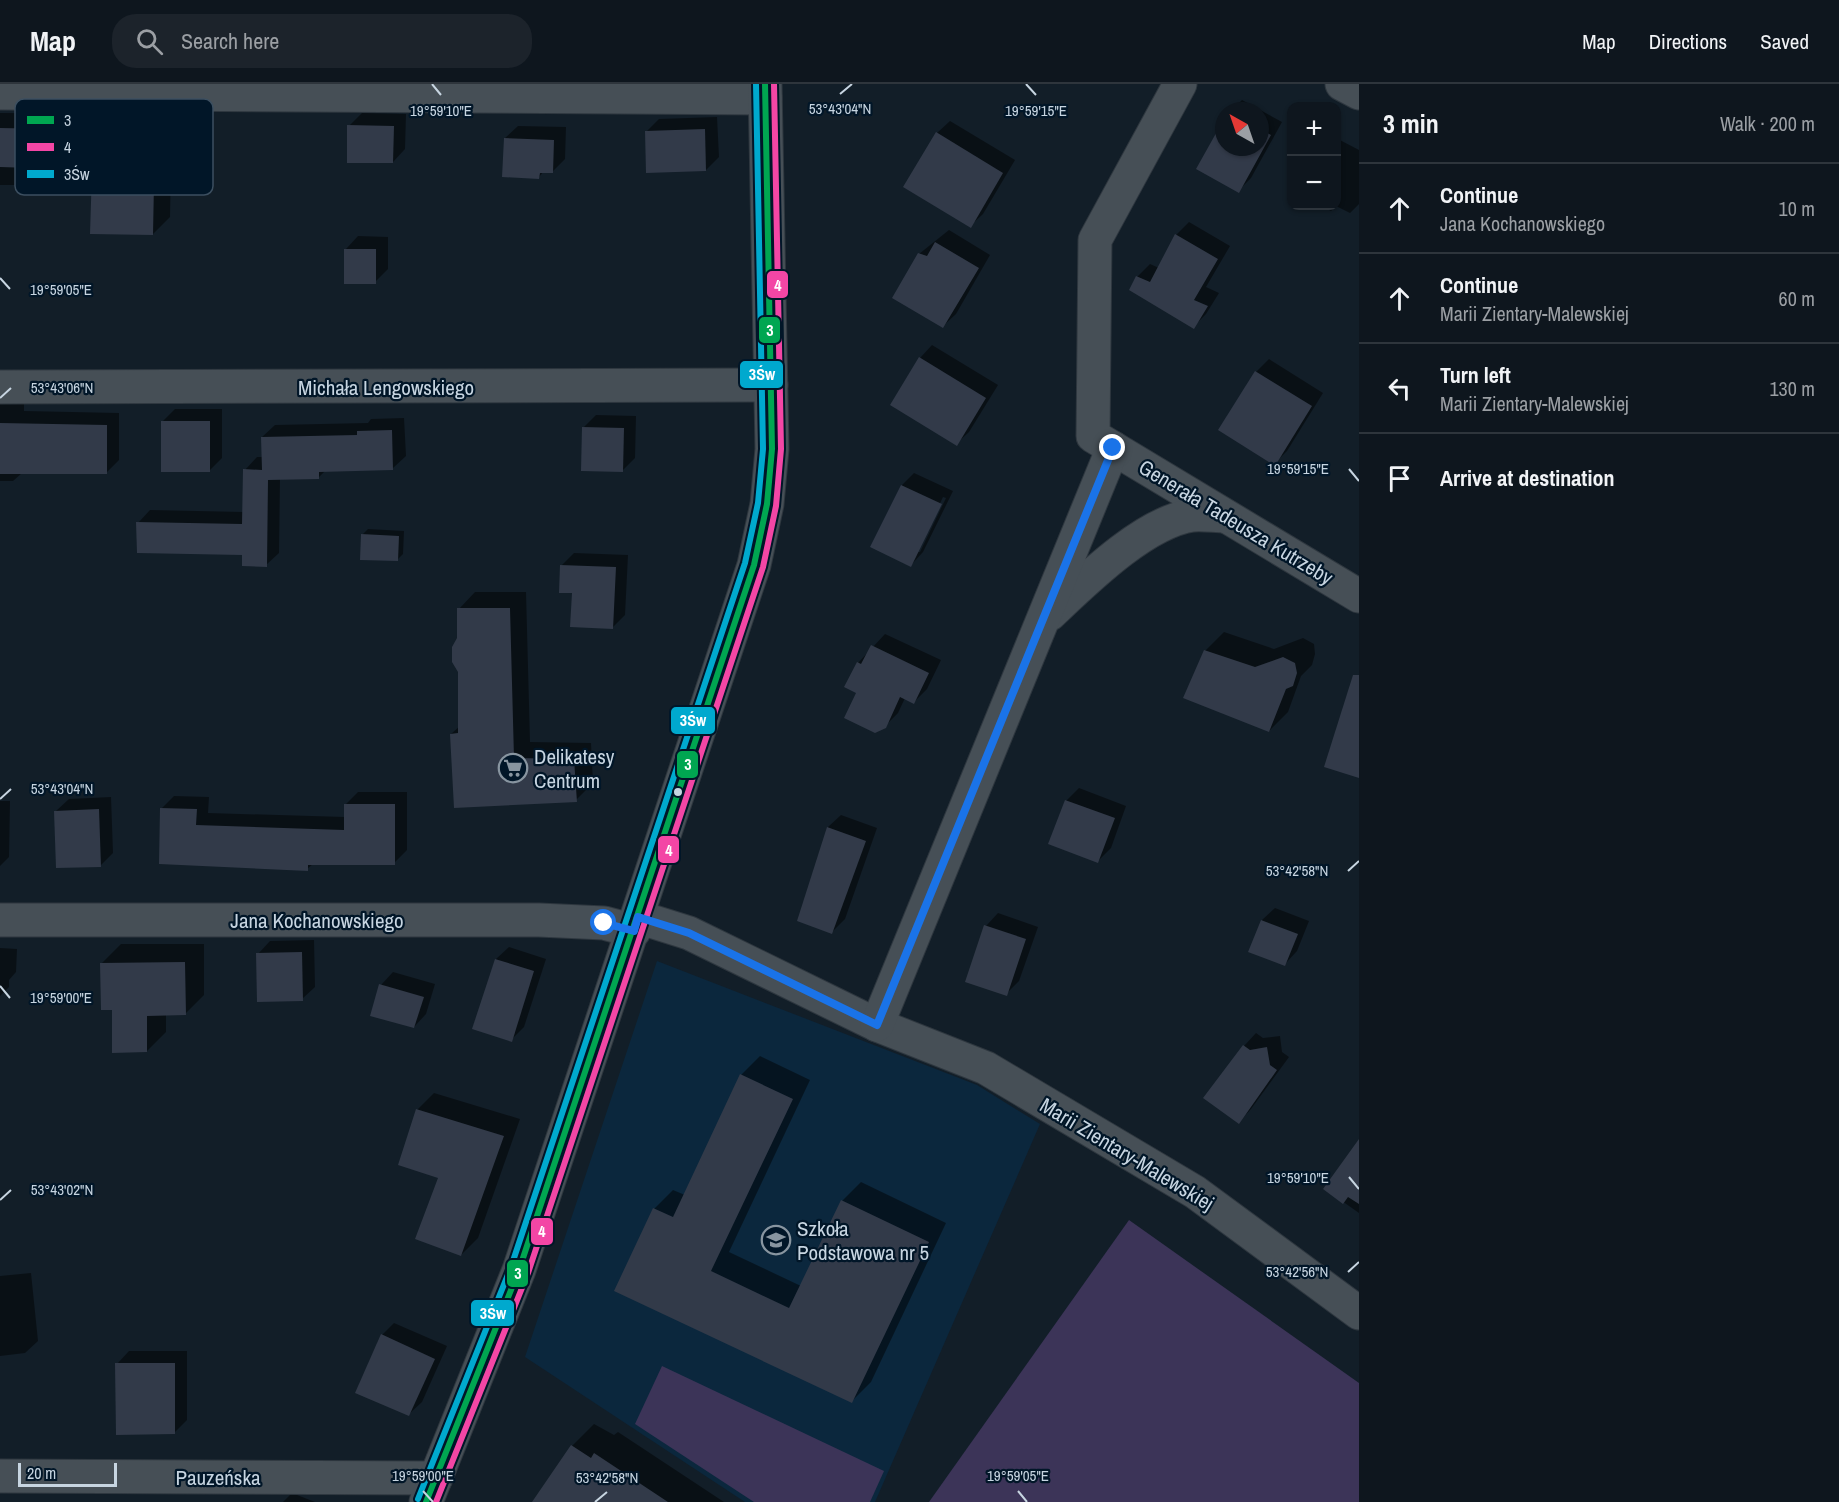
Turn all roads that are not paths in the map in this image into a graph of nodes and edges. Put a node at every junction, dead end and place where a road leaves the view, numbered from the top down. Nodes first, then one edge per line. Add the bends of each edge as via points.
1 (1180, 84) edge
2 (1342, 84) edge
3 (765, 91) edge
4 (0, 93) edge
5 (1359, 93) edge
6 (771, 385) junction
7 (0, 387) edge
8 (1113, 448) junction
9 (1226, 516) junction
10 (1359, 596) edge
11 (1042, 622) junction
12 (0, 920) edge
13 (636, 924) junction
14 (877, 1025) junction
15 (1359, 1313) edge
16 (0, 1476) edge
17 (431, 1490) edge

1 - 8 street, Generała Tadeusza Kutrzeby via 1095,240 1093,435
2 - 5 street
3 - 4 street
3 - 6 street
6 - 7 street, Michała Lengowskiego
6 - 13 street via 772,449 767,504 754,565
8 - 9 street, Generała Tadeusza Kutrzeby
8 - 11 street
9 - 10 street, Generała Tadeusza Kutrzeby
9 - 11 street via 1193,515 1150,534 1096,571
11 - 14 street
12 - 13 street, Jana Kochanowskiego via 539,920
13 - 14 street, Marii Zientary-Malewskiej via 689,933
13 - 17 street via 519,1270
14 - 15 street, Marii Zientary-Malewskiej via 986,1068 1185,1186
16 - 17 street, Pauzeńska

